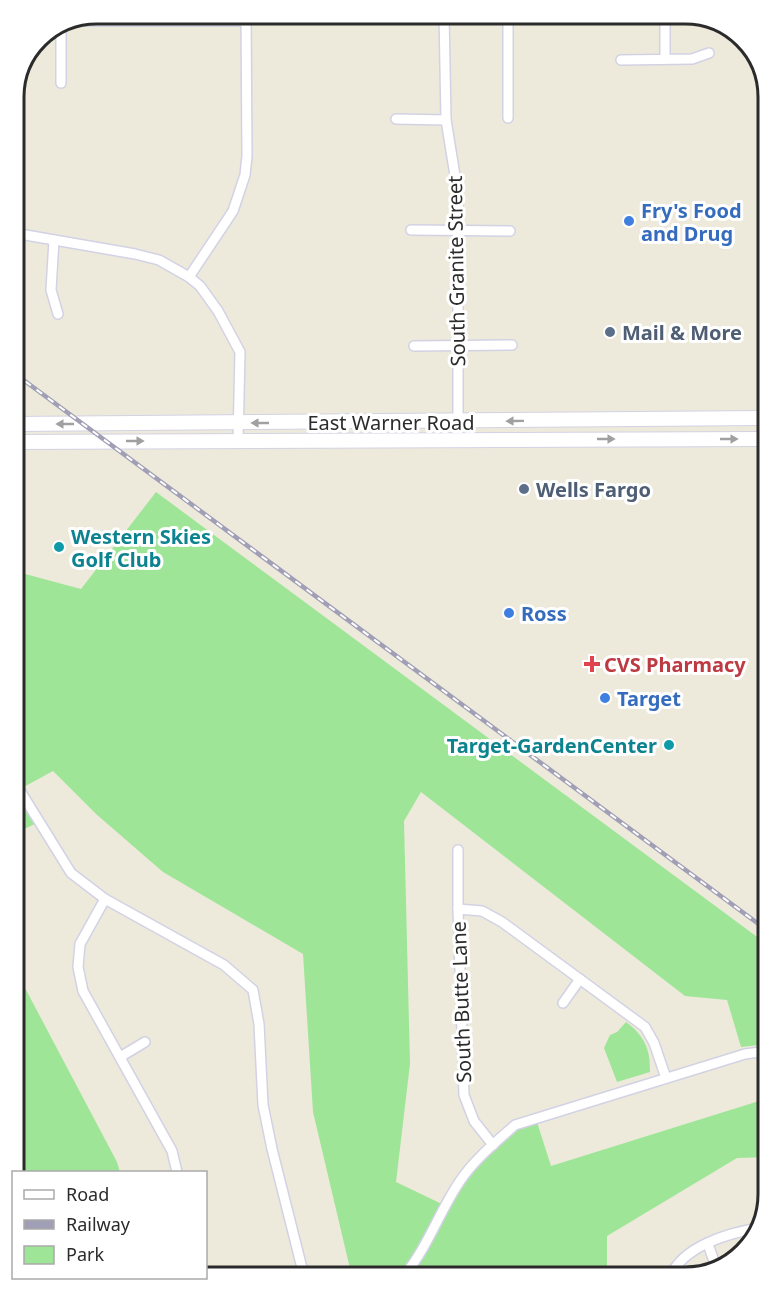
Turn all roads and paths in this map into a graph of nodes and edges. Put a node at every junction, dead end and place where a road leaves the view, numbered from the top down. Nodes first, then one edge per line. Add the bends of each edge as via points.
1 (246, 24) edge
2 (444, 24) edge
3 (508, 24) edge
4 (664, 24) edge
5 (61, 34) edge
6 (709, 53) dead end
7 (665, 59) junction
8 (621, 60) dead end
9 (61, 83) dead end
10 (508, 118) dead end
11 (396, 119) dead end
12 (446, 120) junction
13 (411, 230) dead end
14 (459, 231) junction
15 (510, 231) dead end
16 (24, 235) edge
17 (54, 240) junction
18 (189, 277) junction
19 (58, 314) dead end
20 (458, 344) junction
21 (512, 345) dead end
22 (414, 346) dead end
23 (758, 418) edge
24 (573, 420) junction
25 (319, 422) junction
26 (458, 422) junction
27 (238, 423) junction
28 (24, 424) edge
29 (390, 439) junction
30 (574, 439) junction
31 (758, 439) edge
32 (319, 440) junction
33 (238, 441) junction
34 (24, 442) edge
35 (24, 797) edge
36 (458, 850) dead end
37 (105, 899) junction
38 (458, 909) junction
39 (580, 979) junction
40 (563, 1003) dead end
41 (145, 1042) dead end
42 (758, 1051) edge
43 (120, 1057) junction
44 (666, 1078) junction
45 (493, 1145) junction
46 (177, 1171) edge
47 (748, 1231) edge
48 (708, 1244) junction
49 (714, 1260) edge
50 (302, 1267) edge
51 (412, 1267) edge
52 (676, 1267) edge

1 - 18 street via 244,175 233,211
2 - 12 street, South Granite Street
3 - 10 street
4 - 7 street
5 - 9 street
6 - 7 street via 692,59
7 - 8 street
11 - 12 street
12 - 14 street, South Granite Street via 457,182
13 - 14 street
14 - 15 street
14 - 20 street, South Granite Street
16 - 17 street
17 - 18 street via 141,255
17 - 19 street via 51,290
18 - 27 street via 218,310 240,352
20 - 21 street
20 - 22 street
20 - 26 street, South Granite Street
23 - 24 main road, East Warner Road
24 -> 26 main road, East Warner Road
24 - 30 main road
25 - 26 main road, East Warner Road
25 -> 27 main road, East Warner Road
25 - 32 main road
26 - 29 main road via 451,432
27 -> 28 main road, East Warner Road
27 - 33 street
29 - 30 main road, East Warner Road
29 - 32 main road, East Warner Road
30 -> 31 main road, East Warner Road
32 - 33 main road, East Warner Road
34 -> 33 main road, East Warner Road
35 - 37 street via 71,873
36 - 38 street, South Butte Lane
37 - 43 street via 80,944 78,967 83,991
37 - 50 street via 224,966 253,990 260,1024 263,1105
38 - 39 street via 482,911 502,922
38 - 45 street, South Butte Lane via 464,1095 474,1121
39 - 40 street
39 - 44 street via 645,1027
41 - 43 street
42 - 44 street
43 - 46 street via 172,1151
44 - 45 street via 515,1125
45 - 51 street via 460,1180
47 - 48 street
48 - 49 street
48 - 52 street

